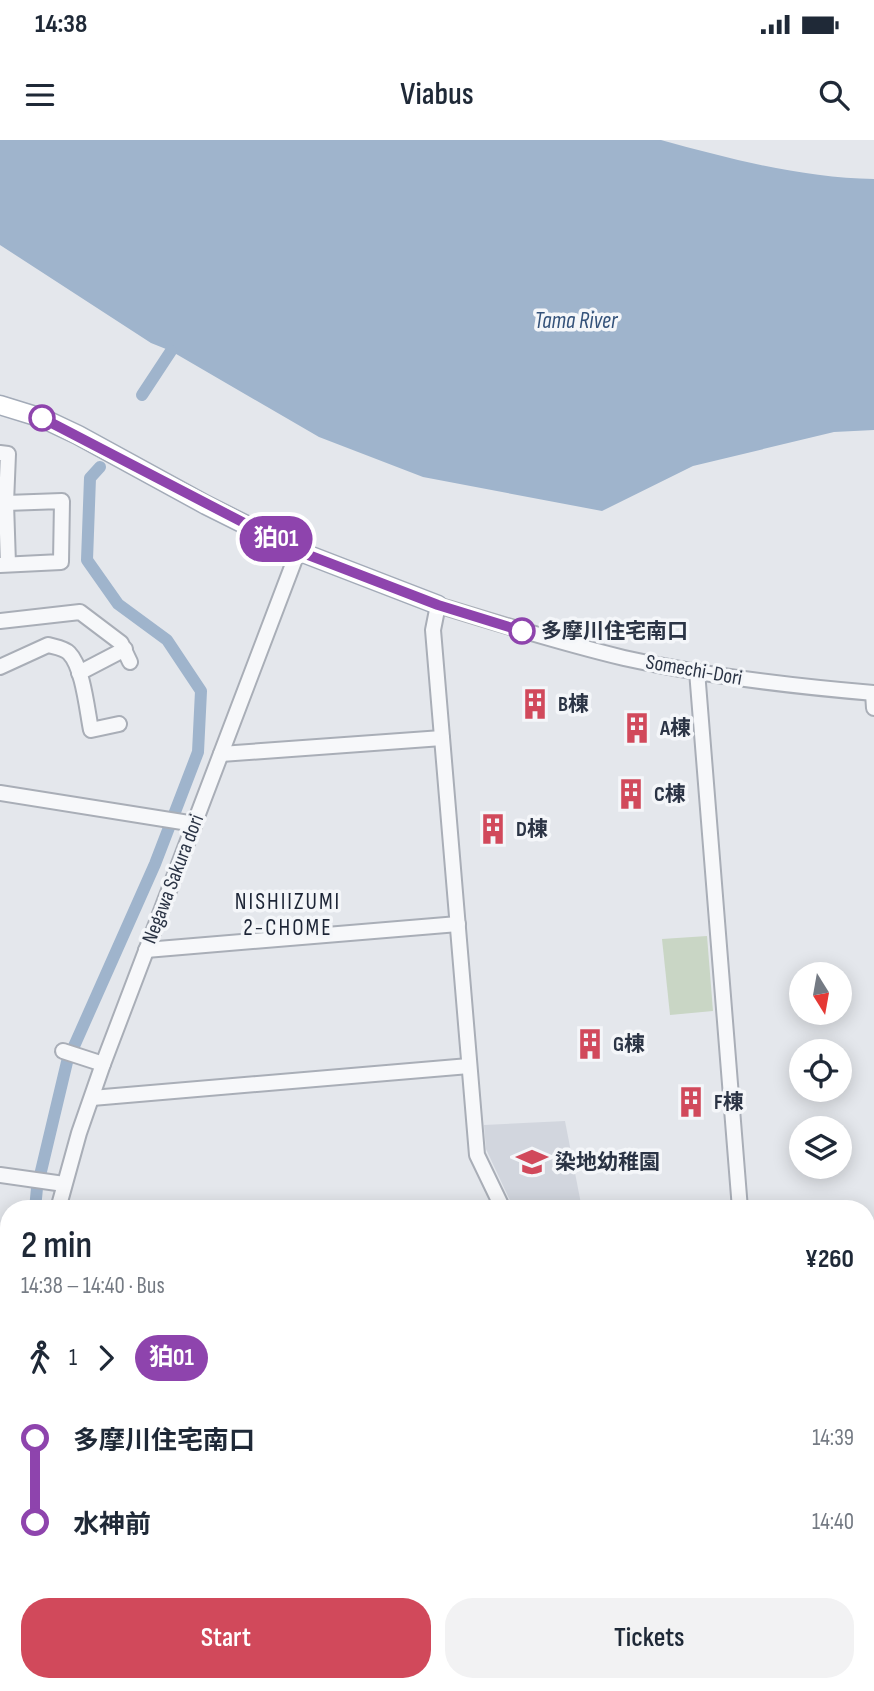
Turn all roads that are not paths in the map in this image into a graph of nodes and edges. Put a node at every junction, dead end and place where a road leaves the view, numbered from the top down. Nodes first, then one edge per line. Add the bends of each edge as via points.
1 (0, 405) edge
2 (0, 453) edge
3 (6, 503) junction
4 (298, 551) junction
5 (4, 564) edge
6 (438, 605) junction
7 (0, 621) edge
8 (0, 667) edge
9 (697, 671) junction
10 (79, 673) junction
11 (874, 693) edge
12 (874, 708) edge
13 (119, 724) dead end
14 (442, 738) junction
15 (221, 754) junction
16 (0, 793) edge
17 (188, 822) junction
18 (458, 924) junction
19 (146, 950) junction
20 (70, 1053) dead end
21 (103, 1064) junction
22 (470, 1066) junction
23 (92, 1098) junction
24 (0, 1175) edge
25 (64, 1184) junction
26 (60, 1200) edge
27 (499, 1200) edge
28 (739, 1200) edge

1 - 4 main road via 78,435
2 - 3 street via 8,454
3 - 5 street
3 - 5 street via 62,501 61,562
4 - 6 main road
4 - 15 street, Negawa Sakura dori
6 - 9 street, Somechi-Dori via 548,639
6 - 14 street via 433,630
7 - 10 street via 80,612 121,643 127,656
8 - 10 street via 48,645 66,650
9 - 11 street, Somechi-Dori
9 - 28 street
10 - 13 street via 91,730
11 - 12 street
14 - 15 street
14 - 18 street
15 - 17 street, Negawa Sakura dori
16 - 17 street
17 - 19 street, Negawa Sakura dori
18 - 19 street
18 - 22 street
19 - 21 street, Negawa Sakura dori
20 - 21 street
21 - 23 street, Negawa Sakura dori
22 - 23 street
22 - 27 street via 477,1155
23 - 25 street, Negawa Sakura dori
24 - 25 street
25 - 26 street, Negawa Sakura dori

